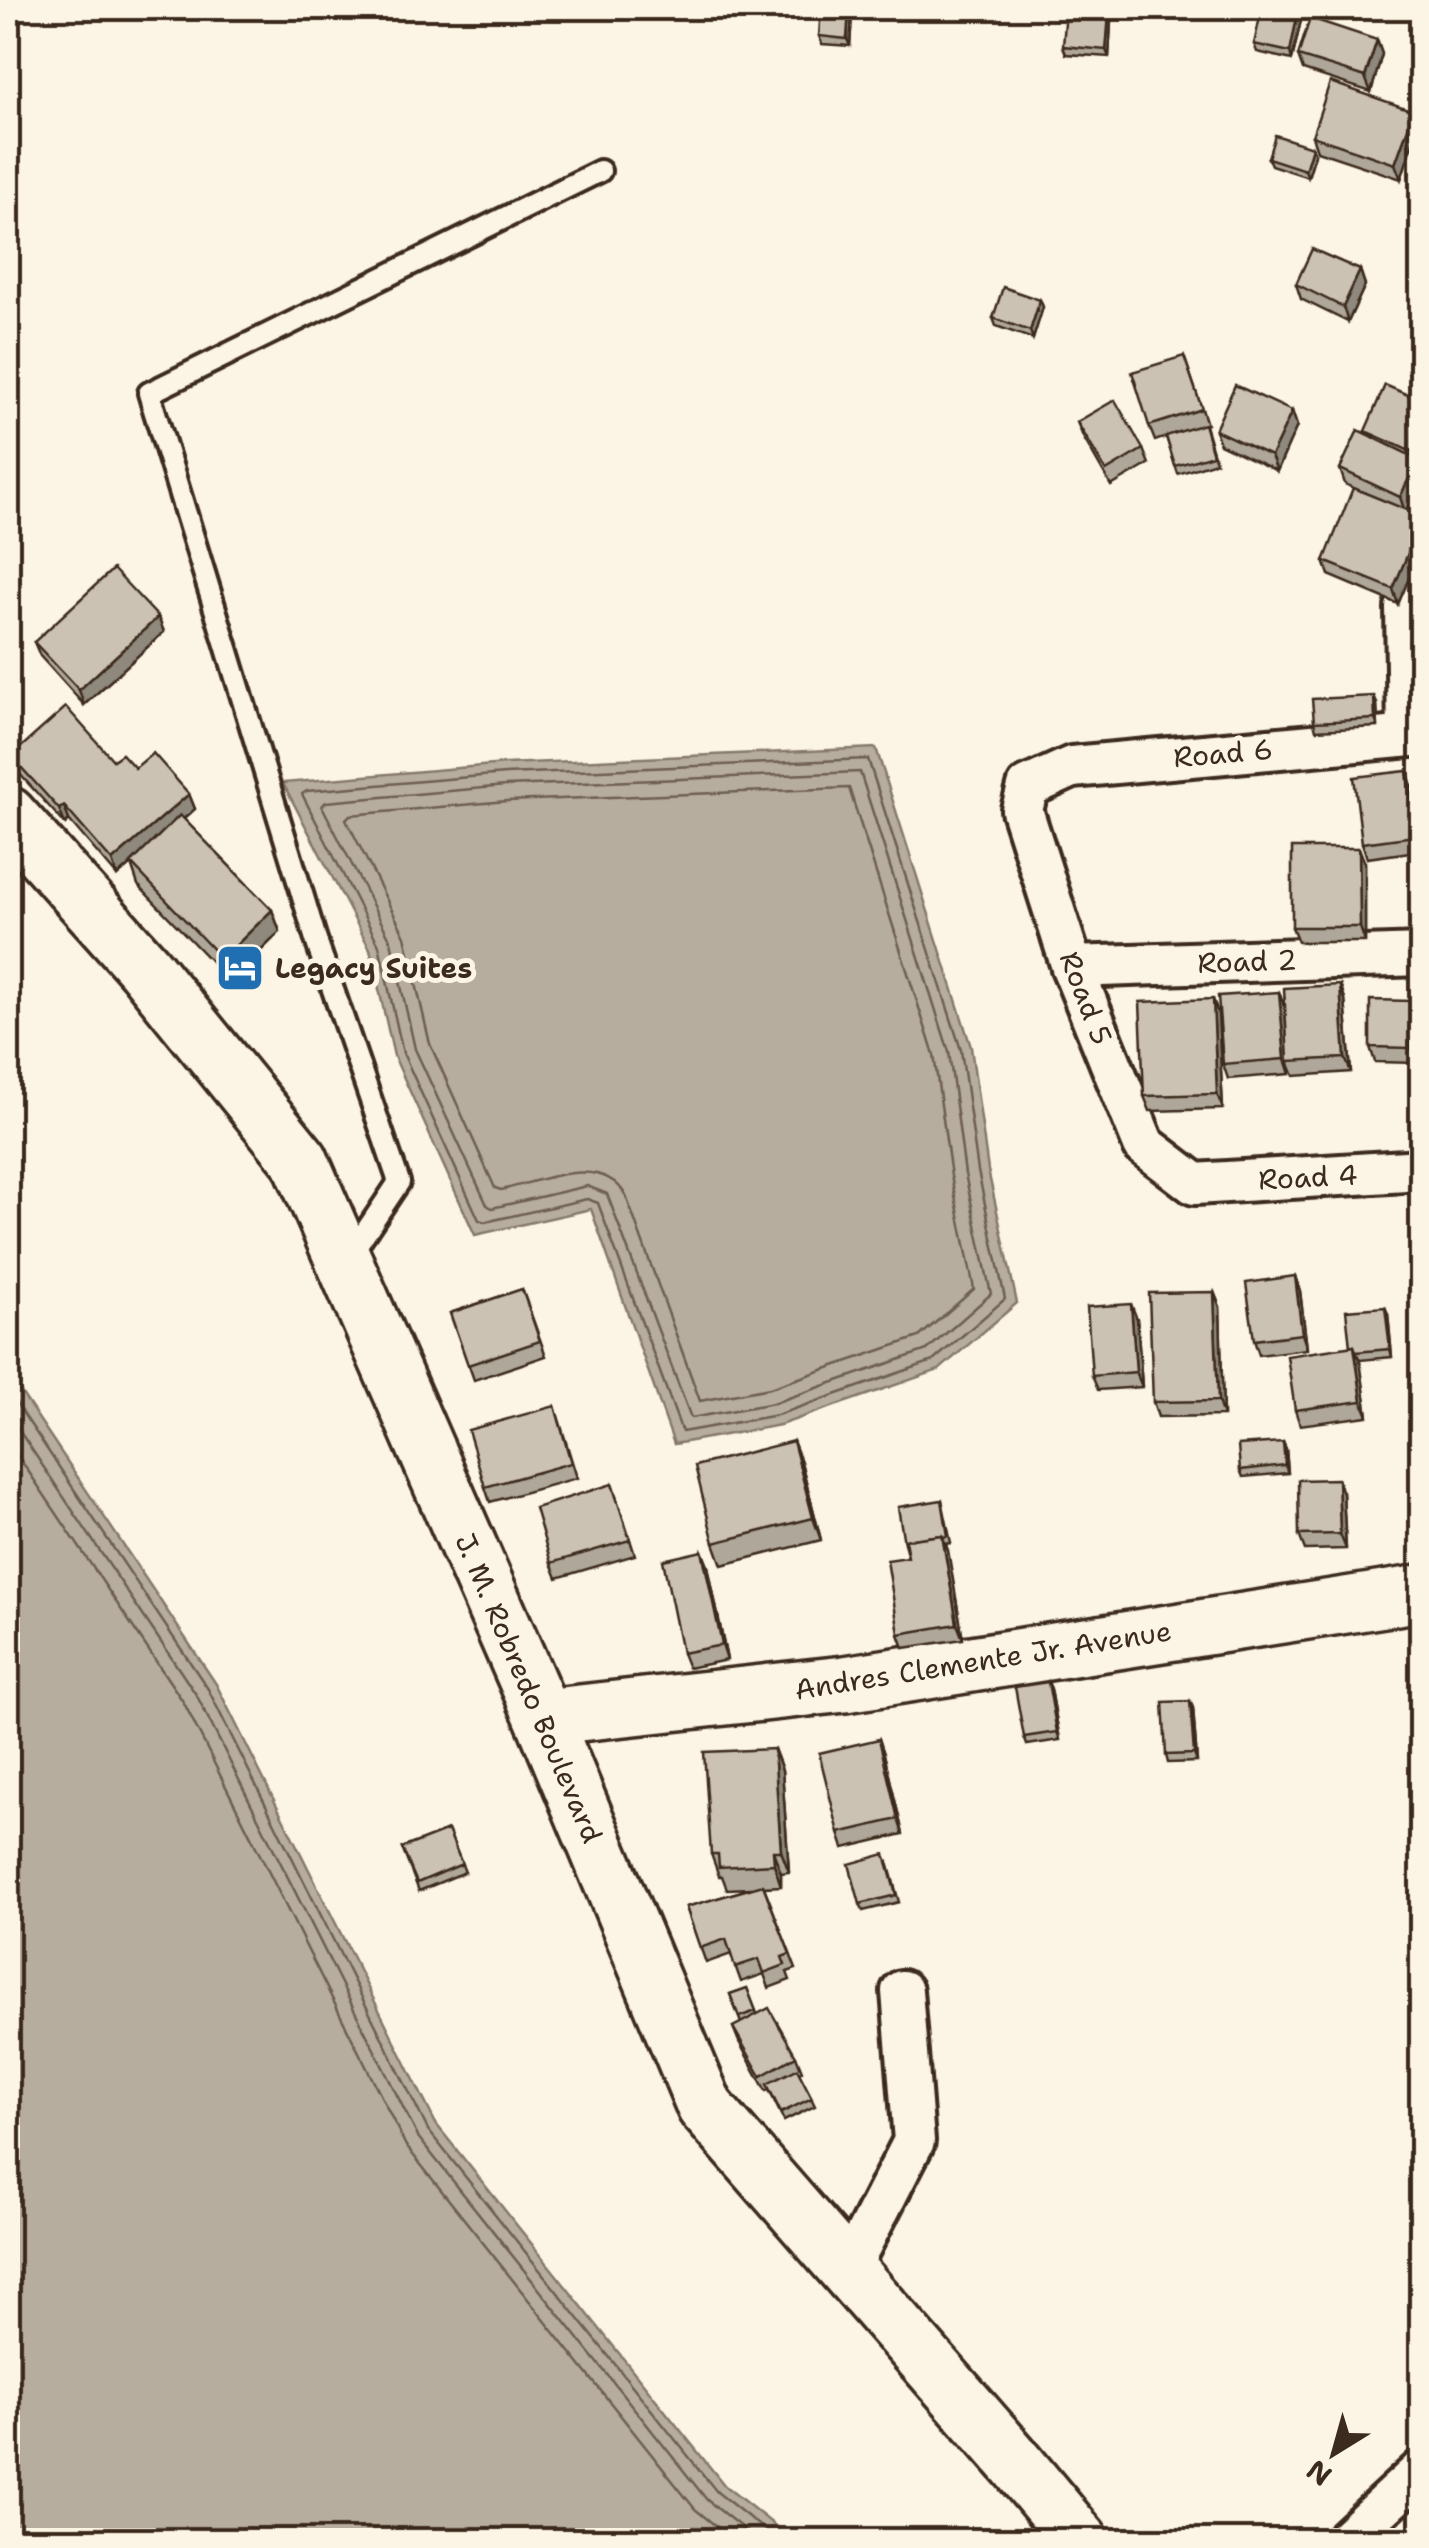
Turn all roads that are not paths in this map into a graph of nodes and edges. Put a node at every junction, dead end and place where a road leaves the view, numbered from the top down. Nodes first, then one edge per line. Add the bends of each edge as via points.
1 (600, 171) dead end
2 (1422, 565) edge
3 (1415, 735) edge
4 (1028, 787) joint
5 (8, 815) edge
6 (1422, 956) edge
7 (1072, 967) junction
8 (1422, 1170) edge
9 (1194, 1184) joint
10 (345, 1263) junction
11 (1422, 1593) edge
12 (543, 1717) junction
13 (902, 1991) dead end
14 (848, 2270) junction
15 (1422, 2470) edge
16 (1080, 2540) edge
17 (1346, 2540) edge

1 - 10 lane via 149,394 318,946 399,1182
2 - 3 street via 1406,608
3 - 4 street, Road 6 via 1072,767
4 - 7 street, Road 5 via 1022,810
5 - 10 main road, J. M. Robredo Boulevard via 144,966 300,1160
6 - 7 street, Road 2
7 - 9 street, Road 5 via 1144,1146
8 - 9 street, Road 4
10 - 12 main road, J. M. Robredo Boulevard
11 - 12 main road, Andres Clemente Jr. Avenue via 845,1684
12 - 14 main road, J. M. Robredo Boulevard via 705,2107
13 - 14 street via 914,2140
14 - 16 main road, J. M. Robredo Boulevard
15 - 17 street

